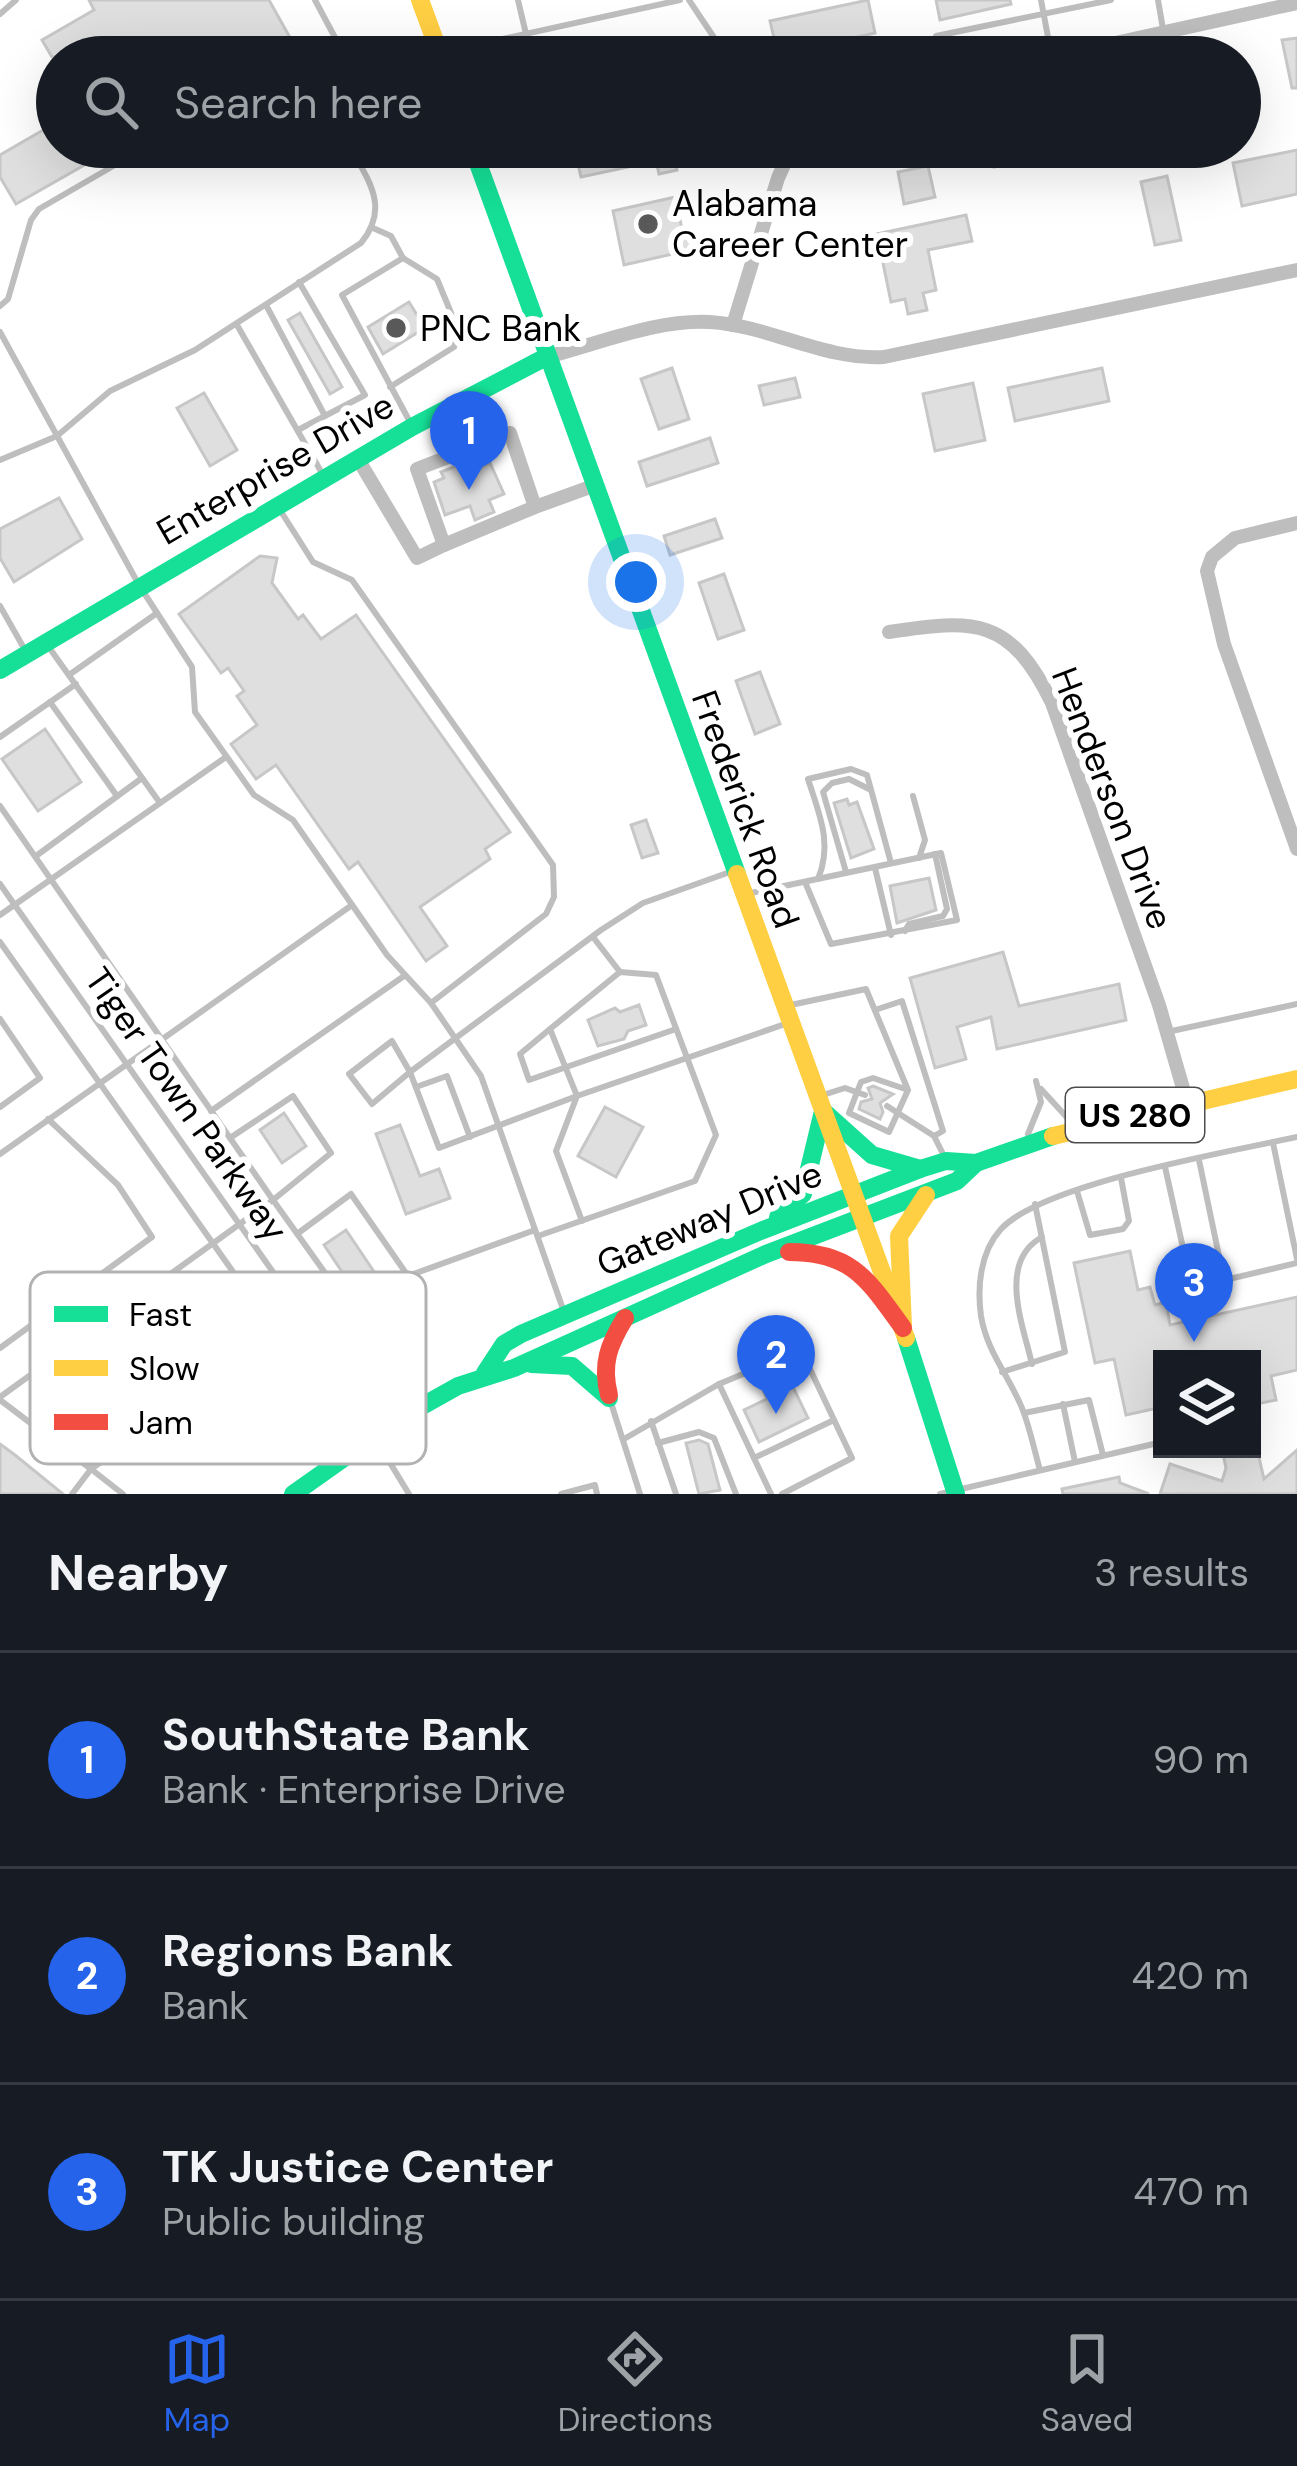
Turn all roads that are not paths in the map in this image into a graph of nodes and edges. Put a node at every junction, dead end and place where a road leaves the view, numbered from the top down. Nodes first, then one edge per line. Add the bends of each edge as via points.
1 (16, 0) edge
2 (315, 0) edge
3 (420, 0) edge
4 (518, 0) edge
5 (684, 0) edge
6 (1041, 0) edge
7 (1112, 0) edge
8 (1158, 0) edge
9 (1297, 3) edge
10 (1266, 5) edge
11 (0, 14) edge
12 (1043, 14) junction
13 (1164, 32) junction
14 (526, 34) junction
15 (334, 36) edge
16 (433, 36) edge
17 (518, 36) edge
18 (711, 36) edge
19 (936, 36) dead end
20 (1048, 36) edge
21 (1146, 36) edge
22 (110, 168) edge
23 (362, 168) edge
24 (479, 168) edge
25 (781, 168) edge
26 (373, 229) junction
27 (403, 258) junction
28 (1297, 270) edge
29 (299, 282) junction
30 (266, 304) junction
31 (0, 306) edge
32 (237, 325) junction
33 (733, 325) junction
34 (0, 332) edge
35 (546, 357) junction
36 (390, 387) junction
37 (326, 416) junction
38 (412, 428) junction
39 (298, 430) junction
40 (57, 436) junction
41 (358, 459) junction
42 (0, 460) edge
43 (325, 478) junction
44 (593, 486) junction
45 (277, 506) junction
46 (535, 507) junction
47 (1297, 523) edge
48 (444, 545) junction
49 (139, 585) junction
50 (0, 606) edge
51 (158, 614) junction
52 (889, 632) dead end
53 (46, 643) junction
54 (28, 654) junction
55 (0, 670) edge
56 (69, 675) junction
57 (76, 685) junction
58 (50, 702) junction
59 (0, 737) edge
60 (226, 757) junction
61 (142, 778) junction
62 (872, 791) junction
63 (117, 796) junction
64 (913, 796) dead end
65 (160, 803) junction
66 (0, 806) edge
67 (1297, 849) edge
68 (938, 854) junction
69 (36, 856) junction
70 (919, 858) junction
71 (891, 863) junction
72 (875, 867) junction
73 (733, 871) junction
74 (847, 873) junction
75 (52, 879) junction
76 (818, 879) junction
77 (805, 882) junction
78 (0, 884) edge
79 (742, 895) junction
80 (15, 905) junction
81 (352, 905) junction
82 (0, 915) edge
83 (905, 931) junction
84 (891, 934) junction
85 (592, 936) junction
86 (0, 942) edge
87 (620, 972) junction
88 (404, 976) junction
89 (430, 1003) junction
90 (1297, 1004) edge
91 (875, 1010) junction
92 (786, 1015) junction
93 (0, 1019) edge
94 (550, 1029) junction
95 (676, 1029) junction
96 (1167, 1032) junction
97 (456, 1036) junction
98 (161, 1039) junction
99 (687, 1058) junction
100 (127, 1063) junction
101 (566, 1067) junction
102 (410, 1072) junction
103 (1294, 1075) edge
104 (101, 1083) junction
105 (416, 1087) junction
106 (908, 1090) junction
107 (861, 1093) junction
108 (578, 1096) junction
109 (1187, 1102) junction
110 (820, 1104) junction
111 (887, 1106) dead end
112 (0, 1107) edge
113 (211, 1111) junction
114 (898, 1111) junction
115 (47, 1119) junction
116 (499, 1126) junction
117 (1078, 1129) junction
118 (934, 1136) junction
119 (470, 1137) junction
120 (1297, 1137) edge
121 (230, 1138) junction
122 (1273, 1143) junction
123 (1022, 1146) junction
124 (0, 1154) edge
125 (1198, 1160) junction
126 (946, 1161) junction
127 (976, 1163) junction
128 (1165, 1167) junction
129 (920, 1169) junction
130 (1121, 1178) junction
131 (1077, 1191) junction
132 (852, 1193) junction
133 (927, 1194) junction
134 (273, 1200) junction
135 (1035, 1204) junction
136 (861, 1217) junction
137 (582, 1221) junction
138 (239, 1226) junction
139 (763, 1230) junction
140 (537, 1233) junction
141 (297, 1234) junction
142 (1042, 1238) junction
143 (214, 1245) junction
144 (766, 1254) junction
145 (1297, 1261) edge
146 (103, 1272) edge
147 (176, 1272) edge
148 (233, 1272) edge
149 (272, 1272) edge
150 (324, 1272) edge
151 (405, 1272) edge
152 (420, 1272) edge
153 (1224, 1280) junction
154 (565, 1315) junction
155 (626, 1317) junction
156 (30, 1326) edge
157 (903, 1328) junction
158 (0, 1348) edge
159 (523, 1364) junction
160 (1032, 1364) junction
161 (485, 1372) junction
162 (1001, 1372) junction
163 (30, 1377) edge
164 (719, 1384) junction
165 (609, 1398) junction
166 (0, 1399) edge
167 (1063, 1404) junction
168 (426, 1406) edge
169 (1024, 1412) junction
170 (834, 1420) junction
171 (651, 1421) junction
172 (30, 1422) edge
173 (624, 1439) junction
174 (658, 1442) junction
175 (1153, 1444) edge
176 (1103, 1456) junction
177 (754, 1458) junction
178 (1075, 1462) junction
179 (86, 1464) edge
180 (97, 1464) edge
181 (335, 1464) edge
182 (391, 1464) edge
183 (91, 1468) junction
184 (1040, 1470) junction
185 (124, 1493) edge
186 (950, 1493) edge
187 (72, 1494) edge
188 (293, 1494) edge
189 (409, 1494) edge
190 (561, 1494) edge
191 (597, 1494) edge
192 (640, 1494) edge
193 (676, 1494) edge
194 (736, 1494) edge
195 (771, 1494) edge
196 (782, 1494) edge

1 - 11 lane
2 - 15 lane
3 - 16 main road
4 - 14 lane
5 - 14 lane
5 - 18 lane
6 - 12 lane
7 - 12 lane
8 - 13 lane
9 - 10 street
10 - 13 street
12 - 19 lane
12 - 20 lane
13 - 21 street
14 - 17 lane
22 - 31 lane via 39,209
23 - 26 lane via 379,209
24 - 35 main road, Frederick Road
25 - 33 street
26 - 27 lane via 391,236
26 - 29 lane
27 - 36 lane via 342,295
27 - 36 lane via 441,284 459,332 458,341
28 - 33 street, Enterprise Drive via 884,357 837,356
29 - 30 lane
29 - 37 lane via 365,395
30 - 32 lane
30 - 37 lane
32 - 39 lane
32 - 40 lane via 110,391
33 - 35 street, Enterprise Drive via 676,323
34 - 40 lane
35 - 38 main road, Enterprise Drive
35 - 44 main road, Frederick Road
36 - 38 lane
37 - 39 lane
38 - 41 main road, Enterprise Drive
39 - 43 lane
40 - 42 lane
40 - 49 lane
41 - 43 main road, Enterprise Drive
41 - 48 street via 417,558
43 - 45 main road, Enterprise Drive
44 - 46 street
44 - 73 main road, Frederick Road
45 - 49 main road, Enterprise Drive
45 - 89 lane via 313,562 352,580 553,865 546,914
46 - 48 street
46 - 48 street via 510,433 416,469
47 - 67 street via 1235,538 1207,571 1224,644
49 - 51 lane
49 - 53 main road, Enterprise Drive
50 - 54 lane
51 - 56 lane
51 - 60 lane via 192,667 195,712
52 - 96 street, Henderson Drive via 979,626 1018,649 1038,674
53 - 54 main road, Enterprise Drive
53 - 56 lane
54 - 55 main road, Enterprise Drive
56 - 57 lane
57 - 58 lane
57 - 61 lane
58 - 59 lane
58 - 63 lane
60 - 65 lane
60 - 81 lane via 254,795 292,820
61 - 63 lane
61 - 65 lane
62 - 71 lane
62 - 74 lane via 849,778 823,792
62 - 76 lane via 867,775 851,769 808,778 826,836
63 - 69 lane
64 - 70 lane via 925,839
65 - 75 lane
66 - 69 lane
68 - 70 lane
68 - 83 lane via 944,916
68 - 83 lane via 957,920
69 - 75 lane
70 - 71 lane
71 - 72 lane
72 - 74 lane
72 - 84 lane
73 - 79 main road, Frederick Road
73 - 85 lane via 643,903
74 - 76 lane
75 - 80 lane
75 - 98 lane
76 - 77 lane
77 - 79 lane
77 - 84 lane via 831,944
78 - 80 lane, Tiger Town Parkway
79 - 92 main road, Frederick Road
80 - 82 lane
80 - 100 lane, Tiger Town Parkway
81 - 88 lane
81 - 98 lane
83 - 84 lane
85 - 87 lane
85 - 97 lane
86 - 104 lane, Tiger Town Parkway
87 - 94 lane
87 - 95 lane via 656,975
88 - 89 lane
88 - 113 lane
89 - 97 lane
90 - 96 lane
91 - 92 lane via 866,989
91 - 106 lane
91 - 118 lane via 902,1000 944,1131
92 - 99 lane
92 - 110 main road, Frederick Road
93 - 112 lane via 40,1078
94 - 101 lane
94 - 101 lane via 520,1054 529,1079
95 - 99 lane
95 - 101 lane
96 - 109 street, Henderson Drive
97 - 102 lane
97 - 116 lane
98 - 100 lane
98 - 113 lane
99 - 108 lane
99 - 137 lane via 716,1135 695,1181
100 - 104 lane
100 - 138 lane, Tiger Town Parkway
101 - 108 lane
102 - 102 lane via 392,1042 350,1074 372,1104
102 - 105 lane
103 - 109 main road, Gateway Drive / US 280
104 - 115 lane
104 - 143 lane, Tiger Town Parkway
105 - 119 lane via 439,1148
105 - 119 lane via 447,1076
106 - 107 lane via 873,1078 861,1082
106 - 114 lane
107 - 110 lane via 844,1088
107 - 114 lane via 849,1113 889,1132
108 - 116 lane
108 - 137 lane via 556,1151
109 - 117 main road, Gateway Drive / US 280
110 - 129 main road via 872,1155
110 - 132 main road, Frederick Road
110 - 139 main road via 802,1194
111 - 114 lane
113 - 121 lane
114 - 118 lane
115 - 124 lane
115 - 146 lane via 118,1185 152,1237
116 - 119 lane
116 - 140 lane
117 - 123 main road, Gateway Drive / US 280
117 - 123 lane via 1036,1081 1040,1109
118 - 126 lane
120 - 122 lane
121 - 134 lane
121 - 134 lane via 293,1096 331,1153
122 - 125 lane
122 - 145 lane
123 - 127 main road, Gateway Drive / US 280
125 - 128 lane
125 - 153 lane
126 - 127 main road, Gateway Drive / US 280
126 - 129 main road, Gateway Drive / US 280
127 - 133 main road, Gateway Drive / US 280
128 - 130 lane
128 - 153 lane via 1188,1279 1195,1287
129 - 132 main road, Gateway Drive / US 280
130 - 131 lane
130 - 131 lane via 1129,1221 1123,1229 1087,1233
131 - 135 lane
132 - 136 main road, Frederick Road
132 - 139 main road, Gateway Drive / US 280
133 - 136 main road, Gateway Drive / US 280
133 - 157 main road via 899,1236
134 - 138 lane
134 - 141 lane
135 - 142 lane
135 - 162 lane via 998,1232 983,1267 982,1320
136 - 144 main road, Gateway Drive / US 280
136 - 157 main road, Frederick Road
137 - 140 lane
138 - 143 lane
138 - 149 lane, Tiger Town Parkway
139 - 154 main road, Gateway Drive / US 280
140 - 152 lane
140 - 154 lane
141 - 150 lane
141 - 151 lane via 351,1194
142 - 160 lane via 1022,1257 1015,1282
142 - 160 lane via 1066,1347 1062,1356
143 - 147 lane
143 - 148 lane, Tiger Town Parkway
144 - 155 main road, Gateway Drive / US 280
144 - 157 main road via 825,1251 838,1258 858,1270
145 - 153 lane
154 - 161 main road, Gateway Drive / US 280 via 505,1344
155 - 159 main road, Gateway Drive / US 280
155 - 165 main road via 600,1370
156 - 158 lane
157 - 186 main road, Frederick Road
159 - 161 main road, Gateway Drive / US 280
159 - 165 main road via 572,1366
160 - 162 lane
161 - 168 main road, Gateway Drive / US 280
162 - 169 lane
163 - 166 lane
164 - 170 lane via 800,1350
164 - 171 lane
164 - 177 lane
165 - 173 lane
166 - 172 lane
167 - 169 lane
167 - 176 lane via 1089,1400
167 - 178 lane
169 - 184 lane
170 - 177 lane
170 - 196 lane via 852,1458
171 - 173 lane
171 - 174 lane
173 - 192 lane
174 - 193 lane
174 - 194 lane via 699,1432 714,1438
175 - 176 lane
176 - 178 lane
177 - 195 lane
178 - 184 lane
179 - 183 lane
180 - 183 lane
181 - 188 main road, Gateway Drive / US 280
182 - 189 lane
183 - 185 lane
183 - 187 lane
184 - 186 lane
190 - 191 lane via 595,1485

